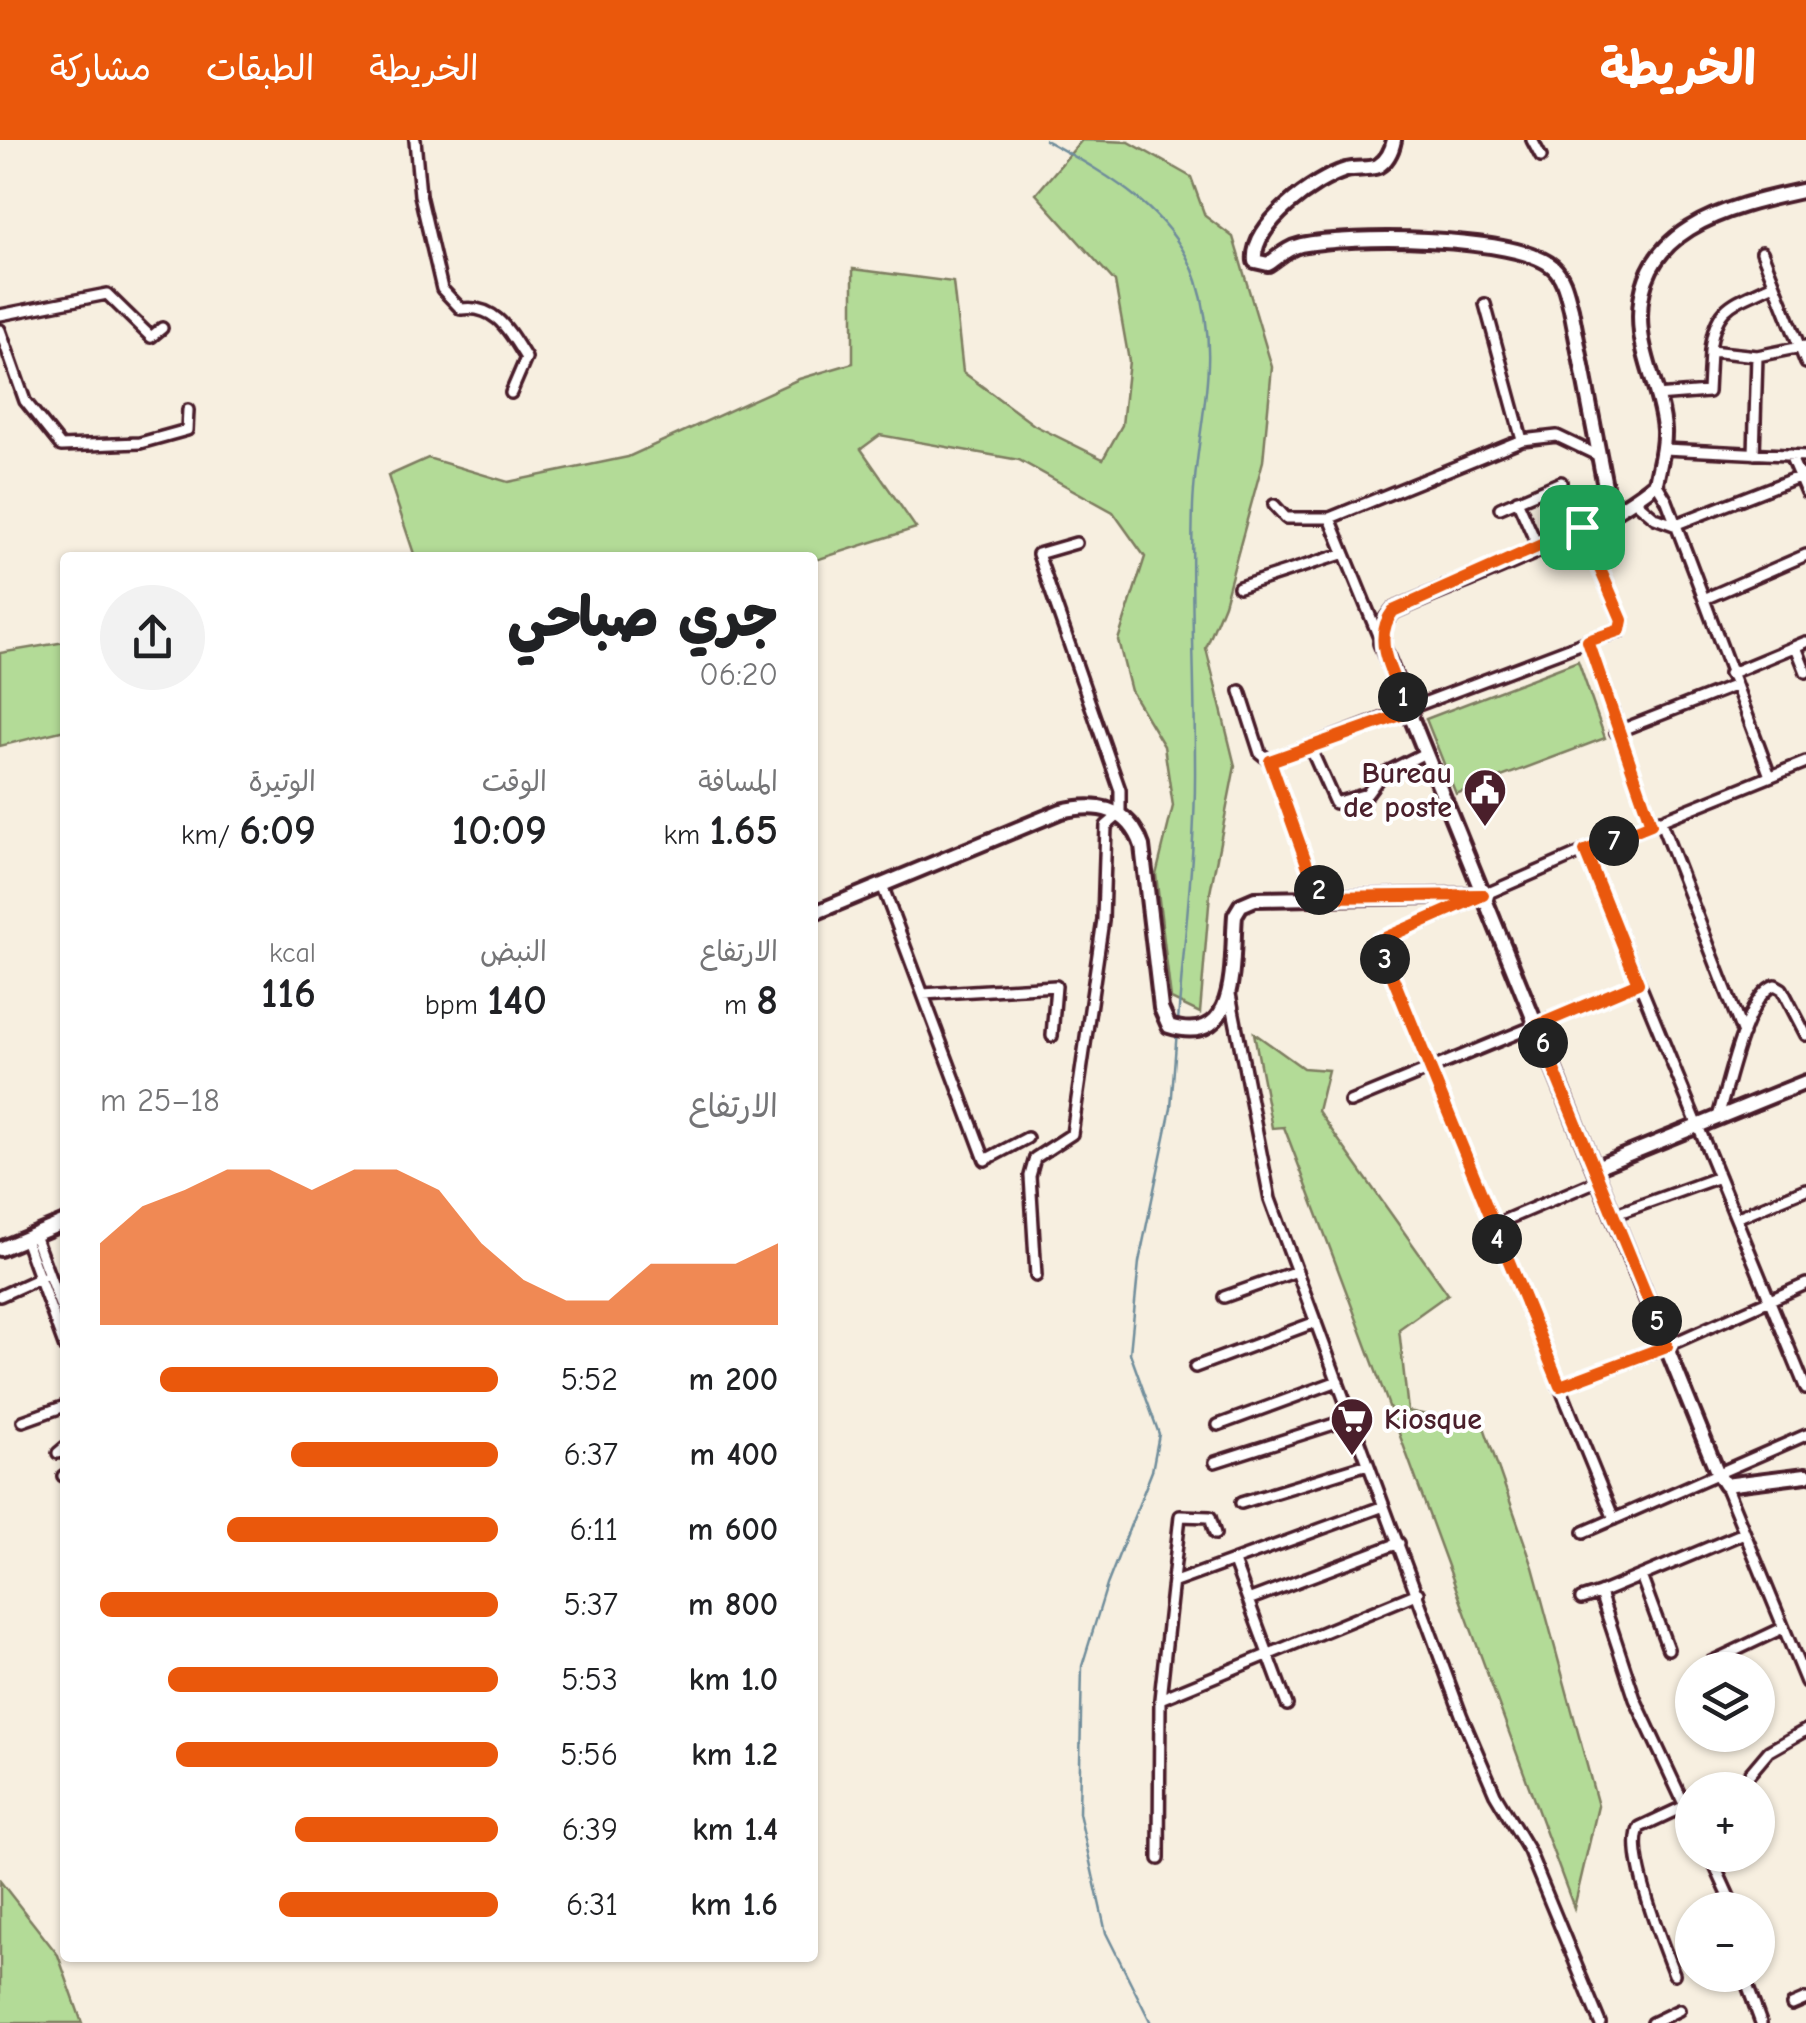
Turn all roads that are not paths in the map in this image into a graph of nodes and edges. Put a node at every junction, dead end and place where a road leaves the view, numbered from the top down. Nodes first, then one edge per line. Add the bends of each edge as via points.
1 (415, 140) edge
2 (1394, 140) edge
3 (1532, 140) edge
4 (1541, 157) dead end
5 (1804, 195) edge
6 (1762, 252) dead end
7 (1774, 284) junction
8 (1485, 304) dead end
9 (0, 315) edge
10 (162, 328) dead end
11 (0, 330) edge
12 (1803, 348) edge
13 (1710, 351) junction
14 (1757, 356) junction
15 (1806, 363) edge
16 (511, 393) dead end
17 (1656, 396) junction
18 (188, 410) dead end
19 (1522, 440) junction
20 (1664, 449) junction
21 (1754, 454) junction
22 (1597, 455) junction
23 (1790, 455) junction
24 (1806, 456) edge
25 (1803, 476) edge
26 (1561, 482) dead end
27 (1656, 484) junction
28 (1806, 492) edge
29 (1516, 500) junction
30 (1635, 501) junction
31 (1274, 505) dead end
32 (1500, 508) dead end
33 (1610, 512) junction
34 (1330, 518) junction
35 (1674, 524) junction
36 (1582, 527) junction
37 (1076, 544) dead end
38 (1538, 547) junction
39 (1342, 554) junction
40 (1806, 555) edge
41 (1239, 587) dead end
42 (1701, 592) junction
43 (1588, 641) junction
44 (1381, 643) junction
45 (1801, 645) edge
46 (1806, 672) edge
47 (1729, 674) junction
48 (1734, 686) junction
49 (1240, 691) dead end
50 (1409, 712) junction
51 (1616, 732) junction
52 (1310, 747) junction
53 (1426, 754) junction
54 (1270, 761) junction
55 (1806, 762) edge
56 (1770, 776) junction
57 (1120, 814) junction
58 (1656, 822) junction
59 (1585, 851) junction
60 (882, 885) junction
61 (1483, 895) junction
62 (1323, 897) junction
63 (818, 912) edge
64 (1638, 983) junction
65 (1229, 992) junction
66 (923, 994) junction
67 (1536, 1026) junction
68 (1743, 1034) junction
69 (1052, 1036) dead end
70 (1806, 1036) edge
71 (1430, 1069) junction
72 (1806, 1082) edge
73 (1350, 1102) dead end
74 (1718, 1117) junction
75 (1698, 1126) junction
76 (1027, 1138) dead end
77 (1596, 1174) junction
78 (1719, 1176) junction
79 (1806, 1188) edge
80 (1614, 1215) junction
81 (1736, 1218) junction
82 (60, 1224) edge
83 (1491, 1226) junction
84 (29, 1237) junction
85 (0, 1249) edge
86 (1297, 1272) junction
87 (44, 1276) junction
88 (1036, 1276) dead end
89 (1806, 1284) edge
90 (0, 1296) edge
91 (1224, 1297) dead end
92 (1770, 1299) junction
93 (59, 1306) edge
94 (1316, 1322) junction
95 (1667, 1346) junction
96 (1195, 1366) dead end
97 (1338, 1381) junction
98 (1560, 1386) junction
99 (1806, 1388) edge
100 (60, 1408) edge
101 (1354, 1418) junction
102 (23, 1421) dead end
103 (1218, 1425) dead end
104 (1806, 1435) edge
105 (1215, 1462) dead end
106 (1368, 1464) junction
107 (1806, 1475) edge
108 (1722, 1479) junction
109 (1242, 1503) dead end
110 (1384, 1506) junction
111 (1614, 1519) junction
112 (1584, 1532) dead end
113 (1744, 1533) junction
114 (1215, 1534) dead end
115 (1399, 1543) junction
116 (1234, 1562) junction
117 (1641, 1576) junction
118 (1175, 1582) junction
119 (1600, 1592) junction
120 (1418, 1593) junction
121 (1581, 1599) dead end
122 (1248, 1600) junction
123 (1784, 1628) junction
124 (1668, 1648) dead end
125 (1732, 1652) edge
126 (1268, 1655) junction
127 (1806, 1682) edge
128 (1160, 1699) junction
129 (1287, 1706) dead end
130 (1806, 1730) edge
131 (1752, 1772) edge
132 (1675, 1784) edge
133 (1675, 1810) edge
134 (1158, 1859) dead end
135 (1674, 1974) dead end
136 (1750, 1992) edge
137 (1806, 1999) edge
138 (1792, 2006) dead end
139 (1679, 2010) dead end
140 (1600, 2023) edge
141 (1652, 2023) edge
142 (1761, 2023) edge

1 - 16 street via 442,290 461,308 475,307 506,326 526,358
2 - 22 street via 1377,166 1336,174 1291,206 1258,239 1256,260 1263,265 1298,245 1449,241 1552,266 1571,310
3 - 4 street
5 - 17 street via 1744,202 1702,220 1672,239 1654,261 1642,293 1641,331
6 - 7 street
7 - 12 street
7 - 13 street via 1717,316
8 - 19 street
9 - 10 street via 107,294 151,338
11 - 18 street via 25,401 61,446 140,443 187,430
12 - 14 street
12 - 15 street
13 - 14 street
13 - 17 street via 1708,392
14 - 21 street
17 - 20 street
19 - 22 street via 1557,436
19 - 34 street
20 - 21 street
20 - 27 street
21 - 23 street
22 - 33 street
23 - 24 street
23 - 25 street
25 - 28 street
25 - 35 street
26 - 29 street
27 - 30 street
27 - 35 street
29 - 32 street
29 - 38 street
30 - 33 street
30 - 35 street
31 - 34 street via 1286,518
33 - 36 street
34 - 39 street
35 - 42 street
36 - 38 street
36 - 43 street via 1622,620 1620,630
37 - 57 street via 1038,554 1120,790
38 - 44 street via 1393,611
39 - 41 street
39 - 44 street
40 - 42 street via 1704,599
42 - 47 street
43 - 50 street
43 - 51 street
44 - 50 street
45 - 46 street
45 - 47 street
47 - 48 street
48 - 51 street
48 - 56 street
49 - 54 street via 1260,753
50 - 52 street
50 - 53 street
51 - 58 street
52 - 53 street via 1335,803 1368,794 1382,775
52 - 54 street
53 - 61 street
54 - 62 street
55 - 56 street
56 - 58 street
57 - 60 street via 1084,806 1061,811
57 - 65 street via 1135,826 1142,846 1161,1008 1169,1026 1206,1028 1220,1016
57 - 88 street via 1106,826 1103,920 1072,1134 1035,1158 1030,1176
58 - 59 street
58 - 68 street
59 - 61 street
59 - 64 street
60 - 63 street
60 - 66 street
61 - 62 street
61 - 67 street
61 - 71 street via 1378,941
62 - 65 street via 1255,898 1240,905
64 - 67 street
64 - 75 street
65 - 86 street via 1270,1198
66 - 69 street via 1056,986
66 - 76 street via 985,1160
67 - 71 street
67 - 77 street
68 - 70 street via 1761,992 1775,985
68 - 74 street
71 - 73 street
71 - 83 street
72 - 74 street
74 - 75 street
75 - 77 street
75 - 78 street
77 - 80 street
77 - 83 street
78 - 80 street
78 - 81 street
79 - 81 street
80 - 95 street
81 - 92 street
82 - 84 street
83 - 98 street
84 - 85 street
84 - 87 street
86 - 91 street
86 - 94 street
87 - 90 street
87 - 93 street
89 - 92 street
92 - 95 street
92 - 99 street
94 - 96 street
94 - 97 street
95 - 98 street
95 - 108 street
97 - 101 street
97 - 103 street
98 - 111 street
100 - 102 street
101 - 105 street
101 - 106 street
104 - 108 street
106 - 109 street
106 - 110 street
107 - 108 street
108 - 111 street
108 - 113 street
110 - 115 street
110 - 116 street
111 - 112 street
113 - 117 street
113 - 123 street
114 - 118 street via 1210,1517 1180,1516
115 - 120 street
115 - 122 street
116 - 118 street
116 - 122 street
117 - 119 street
117 - 124 street
118 - 128 street
119 - 121 street
119 - 132 street via 1636,1699
120 - 126 street
120 - 140 street via 1462,1717 1495,1794 1529,1850
122 - 126 street
123 - 125 street
123 - 127 street
126 - 128 street
126 - 129 street
128 - 134 street
130 - 131 street via 1770,1751
133 - 135 street via 1640,1826 1635,1838 1649,1912
136 - 142 street
137 - 138 street
139 - 141 street

